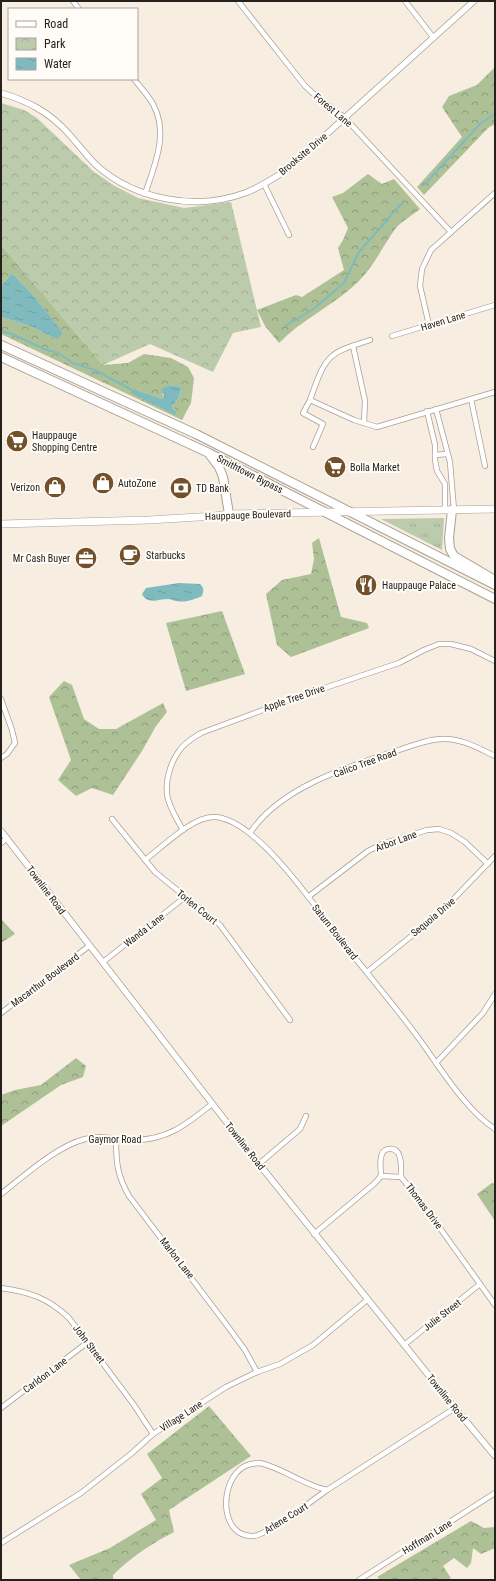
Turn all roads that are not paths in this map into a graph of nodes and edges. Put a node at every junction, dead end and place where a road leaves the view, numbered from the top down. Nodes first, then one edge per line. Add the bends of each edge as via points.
1 (238, 1) edge
2 (404, 1) edge
3 (474, 1) edge
4 (433, 38) junction
5 (135, 80) edge
6 (1, 93) edge
7 (345, 118) junction
8 (264, 184) junction
9 (145, 194) junction
10 (494, 195) edge
11 (451, 232) junction
12 (289, 235) dead end
13 (495, 305) edge
14 (429, 325) junction
15 (392, 336) dead end
16 (370, 340) dead end
17 (1, 345) edge
18 (353, 346) junction
19 (1, 357) edge
20 (495, 392) edge
21 (471, 399) junction
22 (310, 400) junction
23 (436, 409) junction
24 (427, 411) junction
25 (364, 423) junction
26 (313, 447) dead end
27 (209, 453) junction
28 (447, 454) junction
29 (435, 455) junction
30 (485, 466) dead end
31 (495, 509) edge
32 (450, 510) junction
33 (324, 512) junction
34 (353, 512) junction
35 (229, 514) junction
36 (1, 524) edge
37 (495, 580) edge
38 (495, 585) edge
39 (495, 599) edge
40 (495, 661) edge
41 (1, 699) edge
42 (495, 756) edge
43 (1, 758) edge
44 (112, 819) dead end
45 (183, 830) junction
46 (1, 831) edge
47 (250, 833) junction
48 (7, 838) junction
49 (1, 843) edge
50 (495, 856) edge
51 (145, 860) junction
52 (488, 864) junction
53 (185, 897) junction
54 (308, 897) junction
55 (89, 946) junction
56 (102, 962) junction
57 (366, 972) junction
58 (495, 994) edge
59 (1, 1013) edge
60 (290, 1020) dead end
61 (436, 1063) junction
62 (212, 1104) junction
63 (306, 1116) dead end
64 (495, 1129) edge
65 (116, 1138) junction
66 (258, 1164) junction
67 (381, 1176) junction
68 (401, 1177) junction
69 (1, 1194) edge
70 (314, 1234) junction
71 (480, 1284) junction
72 (1, 1288) edge
73 (367, 1300) junction
74 (495, 1305) edge
75 (88, 1342) junction
76 (404, 1345) junction
77 (257, 1372) junction
78 (1, 1408) edge
79 (455, 1408) junction
80 (153, 1434) junction
81 (495, 1456) edge
82 (327, 1490) junction
83 (495, 1493) edge
84 (1, 1543) edge
85 (359, 1580) edge

1 - 7 street, Forest Lane via 305,86
2 - 4 street
3 - 4 street, Brooksite Drive
4 - 7 street, Brooksite Drive
5 - 9 street via 153,103 160,121 161,138
6 - 9 street, Brooksite Drive via 36,106 67,132 98,166
7 - 8 street, Brooksite Drive via 288,169
7 - 11 street, Forest Lane
8 - 9 street, Brooksite Drive via 244,193 212,201 173,200
8 - 12 street
10 - 11 street
11 - 14 street via 431,250 422,269 420,286
13 - 14 street, Haven Lane
14 - 15 street, Haven Lane
16 - 18 street
17 - 34 highway, Smithtown Bypass via 196,434
18 - 22 street via 330,358 322,370
18 - 25 street via 364,400
19 - 27 highway, Smithtown Bypass
20 - 21 street
21 - 23 street
21 - 30 street
22 - 25 street
22 - 26 street via 303,413 323,424
23 - 24 street
23 - 28 street
24 - 25 street via 377,426
24 - 29 street via 436,445
27 - 33 highway, Smithtown Bypass
27 - 35 highway via 223,477
28 - 29 street
28 - 32 street via 452,482
29 - 32 street via 438,471 445,484
31 - 32 main road, Hauppauge Boulevard
32 - 34 main road, Hauppauge Boulevard
32 - 37 highway via 449,542 454,556
33 - 34 main road, Hauppauge Boulevard
33 - 35 main road, Hauppauge Boulevard
33 - 39 highway, Smithtown Bypass
34 - 38 highway, Smithtown Bypass
35 - 36 main road, Hauppauge Boulevard via 148,520
40 - 45 street, Apple Tree Drive via 471,648 440,644 399,663 298,696 201,733 179,751 171,766 167,783 173,813
41 - 43 street via 15,743
42 - 47 street, Calico Tree Road via 461,741 444,739 425,742 346,768 289,796 258,820
44 - 51 street, Torlen Court
45 - 47 street, Saturn Boulevard via 200,820 212,817 231,822
45 - 51 street, Saturn Boulevard
46 - 48 street, Townline Road
47 - 54 street, Saturn Boulevard via 281,864
48 - 49 street
48 - 55 street, Townline Road
50 - 52 street, Sequoia Drive
51 - 53 street, Torlen Court via 155,872
52 - 54 street, Arbor Lane via 452,833 439,829 427,830 368,851
52 - 57 street, Sequoia Drive via 441,912
53 - 56 street, Wanda Lane
53 - 60 street, Torlen Court via 220,925
54 - 57 street, Saturn Boulevard
55 - 56 street, Townline Road
55 - 59 street, Macarthur Boulevard
56 - 62 street, Townline Road
57 - 61 street, Saturn Boulevard
58 - 61 street via 483,1013
61 - 64 street, Saturn Boulevard via 460,1095
62 - 65 street, Gaymor Road via 179,1129 165,1136 149,1139
62 - 66 street, Townline Road
63 - 66 street via 300,1129
65 - 69 street, Gaymor Road via 86,1139 69,1145
65 - 77 street, Marlon Lane via 118,1173 129,1196 229,1328
66 - 70 street, Townline Road
67 - 68 street, Thomas Drive
67 - 68 street via 381,1155 391,1148 400,1156
67 - 70 street via 376,1183
68 - 71 street, Thomas Drive
70 - 73 street, Townline Road
71 - 74 street, Thomas Drive
71 - 76 street, Julie Street
72 - 75 street, John Street via 31,1293 57,1307
73 - 76 street, Townline Road
73 - 77 street, Village Lane via 313,1345 280,1364
75 - 78 street, Carldon Lane
75 - 80 street, John Street
76 - 79 street, Townline Road
77 - 80 street, Village Lane via 226,1387
79 - 81 street, Townline Road
79 - 82 street, Arlene Court
80 - 84 street, Village Lane via 81,1493
82 - 82 street, Arlene Court via 256,1536 239,1532 232,1526 228,1517 227,1494 231,1482 244,1466 250,1464 268,1465 316,1488
83 - 85 street, Hoffman Lane

